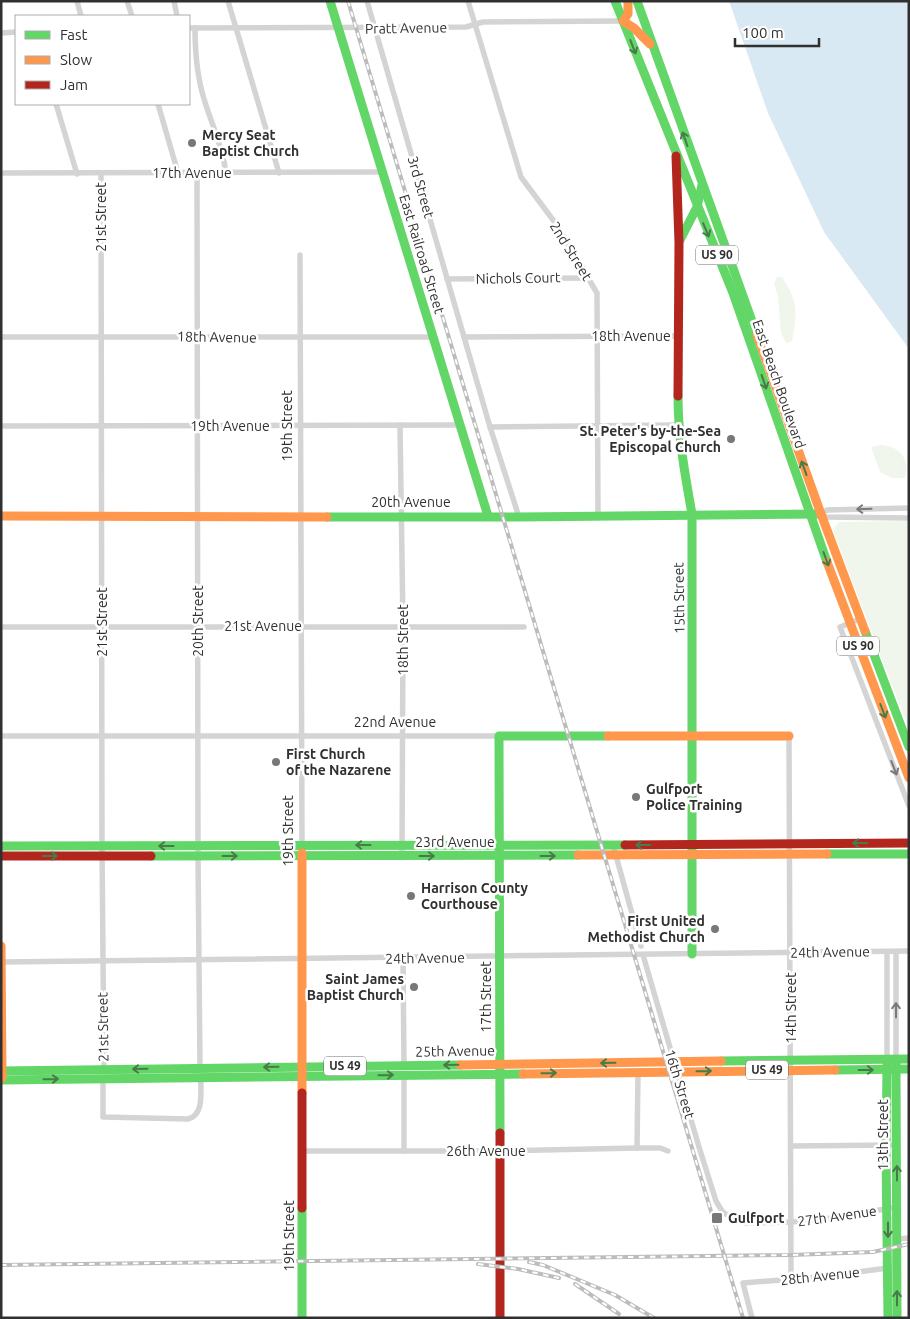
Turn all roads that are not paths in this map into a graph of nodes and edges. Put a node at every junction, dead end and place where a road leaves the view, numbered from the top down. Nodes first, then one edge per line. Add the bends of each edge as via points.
1 (77, 1) edge
2 (127, 1) edge
3 (174, 1) edge
4 (228, 1) edge
5 (330, 1) edge
6 (367, 1) edge
7 (468, 1) edge
8 (615, 1) edge
9 (628, 1) edge
10 (637, 1) edge
11 (81, 15) edge
12 (132, 15) edge
13 (177, 15) edge
14 (623, 22) junction
15 (475, 25) junction
16 (192, 28) edge
17 (375, 28) junction
18 (236, 29) junction
19 (338, 29) junction
20 (15, 32) edge
21 (1, 33) edge
22 (652, 45) junction
23 (56, 105) edge
24 (158, 105) edge
25 (676, 155) junction
26 (383, 172) junction
27 (178, 173) junction
28 (197, 173) junction
29 (226, 173) junction
30 (279, 173) junction
31 (1, 174) edge
32 (77, 174) junction
33 (101, 174) junction
34 (702, 185) junction
35 (697, 207) junction
36 (679, 243) junction
37 (300, 255) dead end
38 (589, 278) junction
39 (447, 279) junction
40 (197, 336) junction
41 (598, 336) junction
42 (678, 336) junction
43 (1, 337) edge
44 (101, 337) junction
45 (433, 337) junction
46 (464, 337) junction
47 (300, 338) junction
48 (400, 425) junction
49 (459, 425) junction
50 (678, 425) junction
51 (1, 426) edge
52 (102, 426) junction
53 (198, 426) junction
54 (301, 426) junction
55 (598, 426) junction
56 (490, 427) junction
57 (909, 508) edge
58 (692, 514) junction
59 (809, 514) junction
60 (821, 514) junction
61 (1, 516) edge
62 (102, 516) junction
63 (198, 516) junction
64 (301, 516) junction
65 (402, 516) junction
66 (488, 516) junction
67 (598, 516) junction
68 (519, 517) junction
69 (909, 518) edge
70 (860, 619) junction
71 (849, 624) junction
72 (102, 626) junction
73 (198, 626) junction
74 (301, 626) junction
75 (403, 626) junction
76 (1, 627) edge
77 (524, 627) dead end
78 (1, 736) edge
79 (102, 736) junction
80 (198, 736) junction
81 (302, 736) junction
82 (402, 736) junction
83 (499, 736) junction
84 (693, 736) junction
85 (790, 736) joint
86 (909, 747) edge
87 (909, 778) edge
88 (909, 806) edge
89 (909, 843) edge
90 (758, 844) junction
91 (790, 844) junction
92 (302, 845) junction
93 (402, 845) junction
94 (499, 845) junction
95 (613, 845) junction
96 (692, 845) junction
97 (1, 846) edge
98 (102, 846) junction
99 (198, 846) junction
100 (909, 854) edge
101 (790, 855) junction
102 (1, 856) edge
103 (102, 856) junction
104 (198, 856) junction
105 (402, 856) junction
106 (499, 856) junction
107 (615, 856) junction
108 (692, 856) junction
109 (753, 856) junction
110 (302, 857) junction
111 (1, 946) edge
112 (641, 946) dead end
113 (887, 952) junction
114 (896, 952) junction
115 (909, 952) edge
116 (790, 953) junction
117 (692, 954) junction
118 (643, 955) junction
119 (500, 957) junction
120 (403, 958) junction
121 (302, 959) junction
122 (199, 960) junction
123 (1, 962) edge
124 (103, 962) junction
125 (909, 1058) edge
126 (791, 1059) junction
127 (892, 1059) junction
128 (673, 1062) junction
129 (500, 1069) junction
130 (404, 1070) junction
131 (791, 1070) junction
132 (892, 1070) junction
133 (909, 1070) edge
134 (303, 1071) junction
135 (638, 1072) junction
136 (677, 1072) junction
137 (201, 1073) junction
138 (104, 1074) junction
139 (2, 1075) edge
140 (103, 1117) joint
141 (886, 1145) junction
142 (897, 1145) junction
143 (791, 1146) junction
144 (637, 1148) junction
145 (303, 1151) junction
146 (404, 1151) junction
147 (500, 1151) junction
148 (668, 1151) dead end
149 (897, 1207) junction
150 (887, 1209) junction
151 (722, 1211) joint
152 (791, 1222) junction
153 (909, 1238) edge
154 (897, 1239) junction
155 (892, 1268) junction
156 (791, 1279) junction
157 (302, 1318) edge
158 (500, 1318) edge
159 (752, 1318) edge
160 (888, 1318) edge
161 (897, 1318) edge

1 - 11 street
2 - 12 street
3 - 13 street
4 - 18 street
5 - 19 street, East Railroad Street
6 - 17 street, 3rd Street
7 - 15 street, 2nd Street
8 - 14 street, East Beach Boulevard / US 90
9 - 14 street via 628,14
10 - 22 street, East Beach Boulevard / US 90
14 - 15 street, Pratt Avenue via 483,22
14 - 22 street via 631,24
14 -> 25 street, East Beach Boulevard / US 90
15 - 17 street, Pratt Avenue
15 - 38 street, 2nd Street via 520,177 556,224
16 - 18 street, Pratt Avenue
16 - 29 street via 204,100
17 - 19 street, Pratt Avenue
17 - 39 street, 3rd Street
18 - 19 street, Pratt Avenue
18 - 30 street
19 - 26 street, East Railroad Street
20 - 21 street
34 -> 22 street, East Beach Boulevard / US 90
23 - 32 street, 21st Street
24 - 27 street
25 - 35 street, East Beach Boulevard / US 90
25 - 36 street, 15th Street
26 - 30 street, 17th Avenue
26 - 45 street, East Railroad Street
27 - 28 street, 17th Avenue
27 - 33 street, 17th Avenue
28 - 29 street, 17th Avenue
28 - 40 street, 20th Street
29 - 30 street, 17th Avenue
31 - 32 street, 17th Avenue
32 - 33 street, 17th Avenue
33 - 44 street, 21st Street
34 - 35 street, 15th Street
60 -> 34 street, East Beach Boulevard / US 90
35 - 36 street, 15th Street
35 -> 59 street, East Beach Boulevard / US 90 via 733,293
36 - 42 street, 15th Street
37 - 47 street, 19th Street
38 - 39 street, Nichols Court
38 - 41 street, 2nd Street via 597,292
39 - 46 street, 3rd Street
40 - 44 street, 18th Avenue
40 - 47 street, 18th Avenue
40 - 53 street, 20th Street
41 - 42 street, 18th Avenue
41 - 46 street, 18th Avenue
41 - 55 street, 2nd Street
42 - 50 street, 15th Street
43 - 44 street, 18th Avenue
44 - 52 street, 21st Street
45 - 47 street, 18th Avenue
45 - 49 street, East Railroad Street
46 - 56 street, 3rd Street
47 - 54 street, 19th Street
48 - 49 street, 19th Avenue
48 - 54 street, 19th Avenue
48 - 65 street, 18th Street
49 - 66 street, East Railroad Street
50 - 55 street
50 - 58 street, 15th Street
51 - 52 street, 19th Avenue
52 - 53 street, 19th Avenue
52 - 62 street, 21st Street
53 - 54 street, 19th Avenue
53 - 63 street, 20th Street
54 - 64 street, 19th Street
55 - 56 street
55 - 67 street, 2nd Street
56 - 68 street, 3rd Street
57 -> 60 street, 20th Avenue via 827,510
58 - 59 street, 20th Avenue
58 - 67 street, 20th Avenue
58 - 84 street, 15th Street
59 - 60 street, 20th Avenue
59 -> 71 street, East Beach Boulevard / US 90
60 - 69 street, 20th Avenue via 826,517
60 - 70 street, East Beach Boulevard / US 90
61 - 62 street, 20th Avenue
62 - 63 street, 20th Avenue
62 - 72 street, 21st Street
63 - 64 street, 20th Avenue
63 - 73 street, 20th Street
64 - 65 street, 20th Avenue
64 - 74 street, 19th Street
65 - 66 street, 20th Avenue
65 - 75 street, 18th Street
66 - 68 street, 20th Avenue
67 - 68 street, 20th Avenue
70 - 71 street
70 - 86 street, East Beach Boulevard / US 90
71 -> 87 street, East Beach Boulevard / US 90
71 -> 88 street via 840,627
72 - 73 street, 21st Avenue
72 - 76 street, 21st Avenue
72 - 79 street, 21st Street
73 - 74 street, 21st Avenue
73 - 80 street, 20th Street
74 - 75 street, 21st Avenue
74 - 81 street, 19th Street
75 - 77 street, 21st Avenue
75 - 82 street, 18th Street
78 - 79 street, 22nd Avenue
79 - 80 street, 22nd Avenue
79 - 98 street, 21st Street
80 - 81 street, 22nd Avenue
80 - 99 street, 20th Street
81 - 82 street, 22nd Avenue
81 - 92 street, 19th Street
82 - 83 street, 22nd Avenue
82 - 93 street, 18th Street
83 - 84 street, 22nd Avenue
83 - 94 street, 17th Street
84 - 85 street, 22nd Avenue
84 - 96 street, 15th Street
85 - 91 street, 14th Street
89 -> 91 street, 23rd Avenue
90 - 91 street, 23rd Avenue
90 - 96 street, 23rd Avenue
90 - 109 street
91 - 101 street, 14th Street
93 -> 92 street, 23rd Avenue
92 - 99 street, 23rd Avenue
92 - 110 street, 19th Street
93 - 94 street, 23rd Avenue
93 - 105 street, 18th Street
94 - 95 street, 23rd Avenue
94 - 106 street, 17th Street
96 -> 95 street, 23rd Avenue
95 - 107 street
96 - 108 street, 15th Street
97 - 98 street, 23rd Avenue
99 -> 98 street, 23rd Avenue
98 - 103 street, 21st Street
99 - 104 street, 20th Street
100 - 101 street, 23rd Avenue
101 - 109 street, 23rd Avenue
101 - 116 street, 14th Street
102 -> 103 street, 23rd Avenue
103 - 104 street, 23rd Avenue
103 - 124 street, 21st Street
104 -> 110 street, 23rd Avenue
104 - 122 street, 20th Street
105 -> 106 street, 23rd Avenue
105 - 110 street, 23rd Avenue
106 -> 107 street, 23rd Avenue
106 - 119 street, 17th Street
107 - 108 street, 23rd Avenue
107 - 112 street
108 - 109 street, 23rd Avenue
108 - 117 street, 15th Street
110 - 121 street, 19th Street
111 - 123 street
113 - 114 street, 24th Avenue
113 - 116 street, 24th Avenue
113 - 127 street, 13th Street
114 - 115 street, 24th Avenue
127 -> 114 street, 13th Street
116 - 117 street, 24th Avenue
116 - 126 street, 14th Street
117 - 118 street, 24th Avenue
118 - 119 street, 24th Avenue
118 - 128 street, 16th Street
119 - 120 street, 24th Avenue
119 - 129 street, 17th Street
120 - 121 street, 24th Avenue
120 - 130 street
121 - 122 street, 24th Avenue
121 - 134 street, 19th Street
122 - 124 street, 24th Avenue
122 - 137 street, 20th Street
123 - 124 street, 24th Avenue
123 - 139 street
124 - 138 street, 21st Street
125 - 127 street, 25th Avenue / US 49
126 - 127 street, 25th Avenue / US 49
126 - 128 street, 25th Avenue / US 49
126 - 131 street, 14th Street
127 - 132 street, 13th Street
128 -> 129 street, 25th Avenue / US 49
128 - 136 street, 16th Street
129 - 130 street, 25th Avenue / US 49
129 -> 135 street, 25th Avenue / US 49
129 - 147 street, 17th Street
130 - 134 street, 25th Avenue / US 49
130 - 146 street
131 -> 132 street, 25th Avenue / US 49
136 -> 131 street, 25th Avenue / US 49
131 - 143 street, 14th Street
132 - 133 street, 25th Avenue / US 49
132 - 141 street, 13th Street
132 - 142 street, 13th Street
134 - 137 street, 25th Avenue / US 49
134 - 145 street, 19th Street
135 - 136 street, 25th Avenue / US 49
135 - 144 street
136 - 151 street, 16th Street via 716,1201
137 - 138 street, 25th Avenue / US 49
137 - 140 street, 20th Street via 197,1115 188,1119
138 - 139 street, 25th Avenue / US 49
138 - 140 street, 21st Street
141 - 142 street
141 - 143 street
141 - 150 street, 13th Street
149 -> 142 street, 13th Street
143 - 152 street, 14th Street
144 - 147 street, 26th Avenue
144 - 148 street, 26th Avenue
145 - 146 street, 26th Avenue
145 - 157 street, 19th Street
146 - 147 street, 26th Avenue
147 - 158 street, 17th Street
149 - 150 street, 27th Avenue
149 - 154 street, 13th Street
150 - 152 street, 27th Avenue
150 -> 155 street, 13th Street
151 - 152 street, 27th Avenue via 739,1223
152 - 156 street, 14th Street
153 - 154 street
154 - 155 street, 13th Street
155 - 156 street, 28th Avenue
155 - 160 street, 13th Street
161 -> 155 street, 13th Street
156 - 159 street, 28th Avenue via 743,1283

